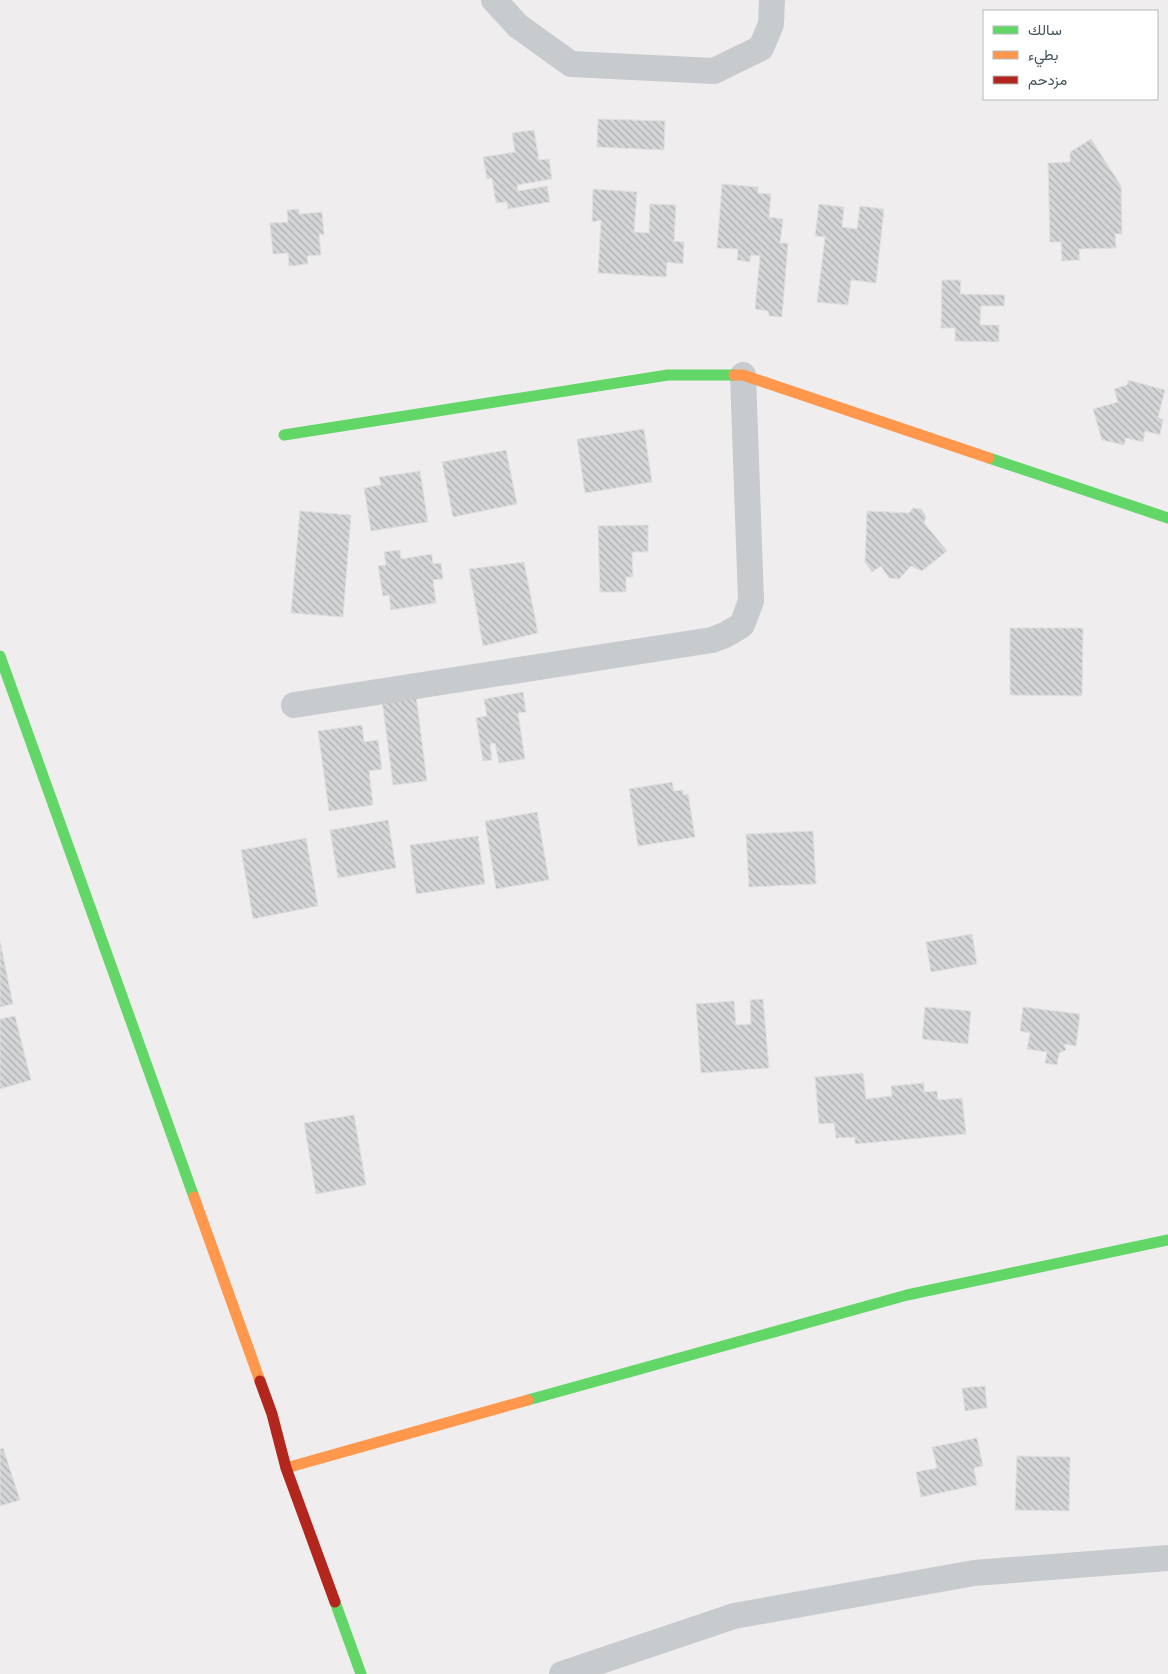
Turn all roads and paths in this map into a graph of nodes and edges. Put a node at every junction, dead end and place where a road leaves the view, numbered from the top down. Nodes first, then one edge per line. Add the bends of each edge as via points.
1 (494, 0) edge
2 (772, 0) edge
3 (743, 375) junction
4 (284, 435) dead end
5 (1168, 518) edge
6 (0, 656) edge
7 (294, 705) dead end
8 (1168, 1240) edge
9 (286, 1468) junction
10 (1168, 1558) edge
11 (361, 1674) edge
12 (562, 1674) edge

1 - 2 street via 518,26 571,64 714,71 761,48 771,24
3 - 4 street via 668,375
3 - 5 street
3 - 7 street via 751,601 742,625 712,640
6 - 9 street via 272,1414
8 - 9 street via 907,1295
9 - 11 street
10 - 12 street via 974,1573 734,1616

